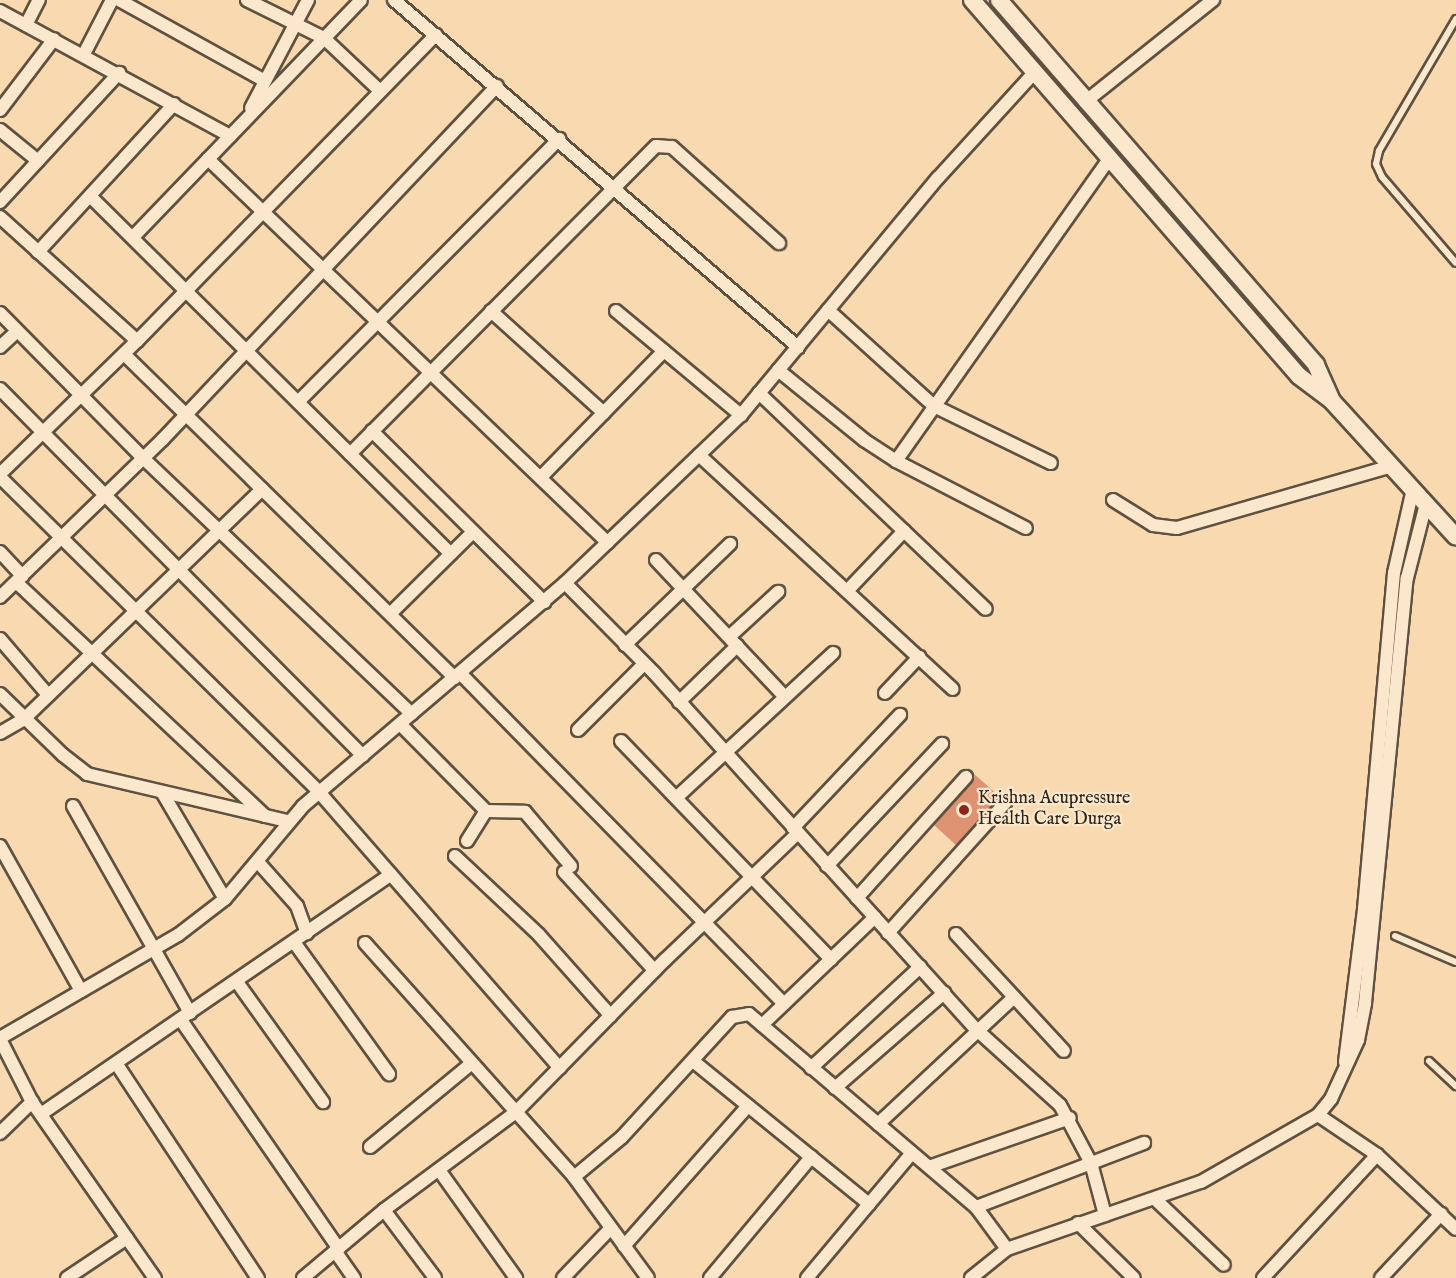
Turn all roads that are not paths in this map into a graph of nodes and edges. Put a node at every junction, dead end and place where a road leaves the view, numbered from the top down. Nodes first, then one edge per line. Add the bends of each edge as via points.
1 (39, 0) edge
2 (112, 0) edge
3 (118, 0) edge
4 (247, 0) edge
5 (308, 0) edge
6 (361, 0) edge
7 (394, 0) edge
8 (972, 0) edge
9 (999, 0) edge
10 (1213, 0) edge
11 (0, 11) edge
12 (1456, 19) edge
13 (26, 25) junction
14 (294, 26) junction
15 (436, 34) junction
16 (54, 39) junction
17 (324, 39) junction
18 (84, 54) junction
19 (119, 73) junction
20 (1033, 74) junction
21 (265, 81) junction
22 (497, 86) junction
23 (380, 91) junction
24 (1085, 102) junction
25 (174, 104) junction
26 (0, 110) edge
27 (244, 121) junction
28 (0, 130) edge
29 (230, 136) junction
30 (559, 139) junction
31 (208, 159) junction
32 (38, 160) junction
33 (1108, 161) junction
34 (614, 187) junction
35 (90, 196) junction
36 (0, 202) edge
37 (264, 212) junction
38 (0, 218) edge
39 (134, 236) junction
40 (779, 243) dead end
41 (38, 252) junction
42 (1456, 263) edge
43 (324, 269) junction
44 (188, 290) junction
45 (828, 310) junction
46 (491, 311) junction
47 (616, 311) dead end
48 (0, 314) edge
49 (378, 320) junction
50 (17, 331) junction
51 (137, 341) junction
52 (0, 347) edge
53 (798, 347) junction
54 (246, 349) junction
55 (664, 351) junction
56 (124, 354) junction
57 (778, 370) junction
58 (432, 371) junction
59 (0, 389) edge
60 (759, 393) junction
61 (82, 395) junction
62 (1331, 400) junction
63 (298, 402) junction
64 (934, 406) junction
65 (604, 413) junction
66 (185, 415) junction
67 (741, 415) junction
68 (372, 431) junction
69 (43, 432) junction
70 (350, 454) junction
71 (699, 455) junction
72 (143, 458) junction
73 (896, 460) junction
74 (1051, 463) dead end
75 (1392, 466) junction
76 (0, 475) edge
77 (541, 477) junction
78 (262, 489) junction
79 (1413, 489) junction
80 (107, 494) junction
81 (1113, 500) dead end
82 (1426, 504) junction
83 (1026, 528) dead end
84 (222, 529) junction
85 (904, 531) junction
86 (473, 532) junction
87 (1456, 537) edge
88 (61, 538) junction
89 (608, 543) junction
90 (730, 544) dead end
91 (0, 552) edge
92 (451, 554) junction
93 (656, 560) dead end
94 (180, 569) junction
95 (19, 579) junction
96 (566, 584) junction
97 (684, 589) junction
98 (847, 591) junction
99 (778, 592) dead end
100 (0, 597) edge
101 (544, 602) junction
102 (986, 609) dead end
103 (136, 611) junction
104 (390, 614) junction
105 (0, 639) edge
106 (733, 642) junction
107 (625, 645) junction
108 (94, 652) junction
109 (833, 653) dead end
110 (919, 657) junction
111 (644, 663) junction
112 (458, 675) junction
113 (953, 689) dead end
114 (885, 693) dead end
115 (0, 694) edge
116 (48, 695) junction
117 (785, 697) junction
118 (679, 702) junction
119 (412, 714) junction
120 (900, 715) dead end
121 (24, 719) junction
122 (400, 724) junction
123 (578, 730) dead end
124 (0, 733) edge
125 (621, 741) dead end
126 (942, 744) dead end
127 (725, 752) junction
128 (363, 756) junction
129 (966, 777) dead end
130 (162, 792) junction
131 (319, 792) junction
132 (676, 798) junction
133 (1005, 803) dead end
134 (73, 806) dead end
135 (486, 812) junction
136 (265, 816) junction
137 (288, 821) junction
138 (795, 831) junction
139 (467, 841) dead end
140 (0, 846) edge
141 (455, 856) dead end
142 (258, 862) junction
143 (827, 866) junction
144 (391, 874) junction
145 (753, 877) junction
146 (857, 898) junction
147 (225, 899) junction
148 (875, 917) junction
149 (703, 923) junction
150 (307, 933) junction
151 (888, 933) junction
152 (956, 934) dead end
153 (1395, 936) dead end
154 (294, 942) junction
155 (365, 943) dead end
156 (152, 950) junction
157 (831, 959) junction
158 (1456, 962) edge
159 (920, 967) junction
160 (655, 971) junction
161 (237, 982) junction
162 (81, 991) junction
163 (944, 993) junction
164 (1014, 997) junction
165 (784, 1004) junction
166 (185, 1016) junction
167 (611, 1016) junction
168 (762, 1025) junction
169 (978, 1030) junction
170 (0, 1038) edge
171 (1064, 1051) dead end
172 (693, 1061) junction
173 (1429, 1061) dead end
174 (116, 1063) junction
175 (472, 1063) junction
176 (560, 1068) junction
177 (811, 1068) junction
178 (1345, 1072) junction
179 (389, 1074) dead end
180 (1456, 1085) edge
181 (835, 1088) junction
182 (32, 1102) junction
183 (322, 1102) dead end
184 (748, 1106) junction
185 (516, 1112) junction
186 (41, 1114) junction
187 (1318, 1115) junction
188 (1070, 1118) junction
189 (878, 1124) junction
190 (0, 1133) edge
191 (1144, 1143) dead end
192 (370, 1147) dead end
193 (912, 1152) junction
194 (1377, 1155) junction
195 (811, 1157) junction
196 (1091, 1163) junction
197 (929, 1167) junction
198 (439, 1170) junction
199 (574, 1177) junction
200 (1155, 1199) junction
201 (868, 1204) junction
202 (976, 1207) junction
203 (384, 1210) junction
204 (1441, 1214) junction
205 (1106, 1215) junction
206 (1078, 1223) junction
207 (611, 1228) junction
208 (1456, 1229) edge
209 (128, 1238) junction
210 (624, 1246) junction
211 (1007, 1249) junction
212 (337, 1250) junction
213 (1224, 1265) dead end
214 (976, 1275) edge
215 (67, 1278) edge
216 (155, 1278) edge
217 (258, 1278) edge
218 (303, 1278) edge
219 (354, 1278) edge
220 (435, 1278) edge
221 (516, 1278) edge
222 (563, 1278) edge
223 (648, 1278) edge
224 (710, 1278) edge
225 (807, 1278) edge
226 (1134, 1278) edge
227 (1263, 1278) edge
228 (1381, 1278) edge

1 - 13 street
2 - 18 street
3 - 21 street
4 - 14 street
5 - 14 street
6 - 17 street
7 - 15 street
8 - 20 main road
9 - 24 main road
10 - 24 street
11 - 13 street
12 - 42 lane via 1378,151 1376,164 1382,177
13 - 16 street
14 - 17 street
14 - 21 street
15 - 22 street
15 - 23 street
16 - 18 street
16 - 26 street
17 - 23 street
17 - 27 street
18 - 19 street
19 - 25 street
19 - 32 street
20 - 33 main road
20 - 45 street via 938,178
21 - 27 street
22 - 30 street
22 - 43 street
23 - 37 street
24 - 62 main road via 1316,365
25 - 29 street
25 - 35 street
27 - 29 street
28 - 32 street
29 - 31 street
30 - 34 street
30 - 49 street
31 - 37 street
31 - 39 street
32 - 36 street
33 - 62 main road via 1299,376
33 - 64 street
34 - 40 street via 656,146 665,144
34 - 46 street
34 - 53 street
35 - 39 street
35 - 41 street
37 - 43 street
37 - 44 street
38 - 41 street
39 - 44 street
41 - 51 street
43 - 49 street
43 - 54 street
44 - 51 street
44 - 54 street
45 - 53 street
45 - 64 street
46 - 58 street
46 - 65 street
47 - 55 street
48 - 50 street
49 - 58 street
49 - 63 street
50 - 52 street
50 - 61 street
51 - 56 street
53 - 57 street
54 - 63 street
54 - 66 street
55 - 65 street
55 - 67 street
56 - 61 street
56 - 66 street
57 - 60 street
57 - 73 street via 864,440
58 - 68 street
58 - 77 street
59 - 69 street
60 - 67 street
60 - 85 street
61 - 69 street
61 - 72 street
62 - 75 main road
63 - 70 street
64 - 73 street
64 - 74 street
65 - 77 street
66 - 72 street
66 - 78 street
67 - 71 street
68 - 70 street
68 - 86 street
69 - 76 street
69 - 80 street
70 - 92 street
71 - 89 street
71 - 98 street
72 - 80 street
72 - 84 street
73 - 83 street
75 - 79 main road
75 - 81 street via 1177,528 1153,525
76 - 88 street
77 - 89 street
78 - 84 street
78 - 104 street
79 - 82 main road
79 - 178 street via 1394,573
80 - 88 street
80 - 94 street
82 - 87 main road
82 - 178 street via 1407,578 1370,971 1358,1040
84 - 94 street
84 - 119 street
85 - 98 street
85 - 102 street
86 - 92 street
86 - 101 street
88 - 95 street
88 - 103 street
89 - 96 street
90 - 97 street
91 - 95 street
92 - 104 street
93 - 97 street
94 - 103 street
94 - 128 street
95 - 100 street
95 - 108 street
96 - 101 street
96 - 107 street
97 - 106 street
97 - 107 street
98 - 110 street
99 - 106 street
101 - 112 street
103 - 108 street
103 - 131 street
104 - 112 street
105 - 116 street
106 - 117 street
106 - 118 street
107 - 111 street
108 - 116 street
108 - 136 street
109 - 117 street
110 - 113 street
110 - 114 street
111 - 118 street
111 - 123 street
112 - 119 street
112 - 149 street
115 - 121 street
116 - 121 street
117 - 127 street
118 - 127 street
119 - 122 street
120 - 138 street
121 - 124 street
121 - 130 street via 87,774
122 - 128 street
122 - 135 street
125 - 132 street
126 - 143 street
127 - 132 street
127 - 138 street
128 - 131 street
129 - 146 street
130 - 136 street
130 - 147 street
131 - 137 street
131 - 144 street
132 - 145 street
133 - 151 street
134 - 156 street
135 - 139 street
135 - 160 street via 525,812 567,869
136 - 137 street
137 - 142 street
138 - 143 street
138 - 145 street
140 - 162 street
141 - 167 street via 539,935
142 - 147 street
142 - 150 street via 297,906
143 - 146 street
144 - 150 street
144 - 176 street
145 - 149 street
145 - 157 street
146 - 148 street
147 - 156 street
148 - 151 street
148 - 157 street
149 - 160 street
149 - 165 street
150 - 154 street
151 - 159 street
152 - 164 street
153 - 158 lane
154 - 161 street
154 - 179 street
155 - 175 street
156 - 162 street
156 - 166 street
157 - 165 street
159 - 163 street
159 - 177 street
160 - 167 street
161 - 166 street
161 - 183 street
162 - 170 street
163 - 169 street
163 - 181 street
164 - 169 street
164 - 171 street
165 - 168 street
166 - 174 street
166 - 212 street
167 - 176 street
168 - 172 street via 749,1014 732,1017
168 - 177 street
169 - 188 street
169 - 189 street
170 - 182 street
172 - 184 street
172 - 199 street via 622,1137
173 - 180 lane
174 - 186 street
174 - 217 street
175 - 185 street
175 - 192 street
176 - 185 street
177 - 181 street
178 - 187 street
181 - 189 street
182 - 186 street
182 - 190 street
184 - 195 street
184 - 210 street
185 - 198 street
185 - 199 street
186 - 209 street
187 - 194 street
187 - 200 street via 1201,1182
188 - 196 street
188 - 197 street
189 - 193 street
191 - 196 street
193 - 197 street
193 - 201 street
194 - 204 street
194 - 227 street
195 - 201 street
195 - 224 street
196 - 202 street
196 - 205 street
197 - 202 street
198 - 203 street
198 - 221 street
199 - 207 street
200 - 205 street
200 - 213 street
201 - 225 street
202 - 211 street
203 - 212 street
203 - 220 street
204 - 208 street
204 - 228 street
205 - 206 street
206 - 211 street
206 - 226 street
207 - 210 street
207 - 222 street
209 - 215 street
209 - 216 street
210 - 223 street
211 - 214 street
212 - 218 street
212 - 219 street

